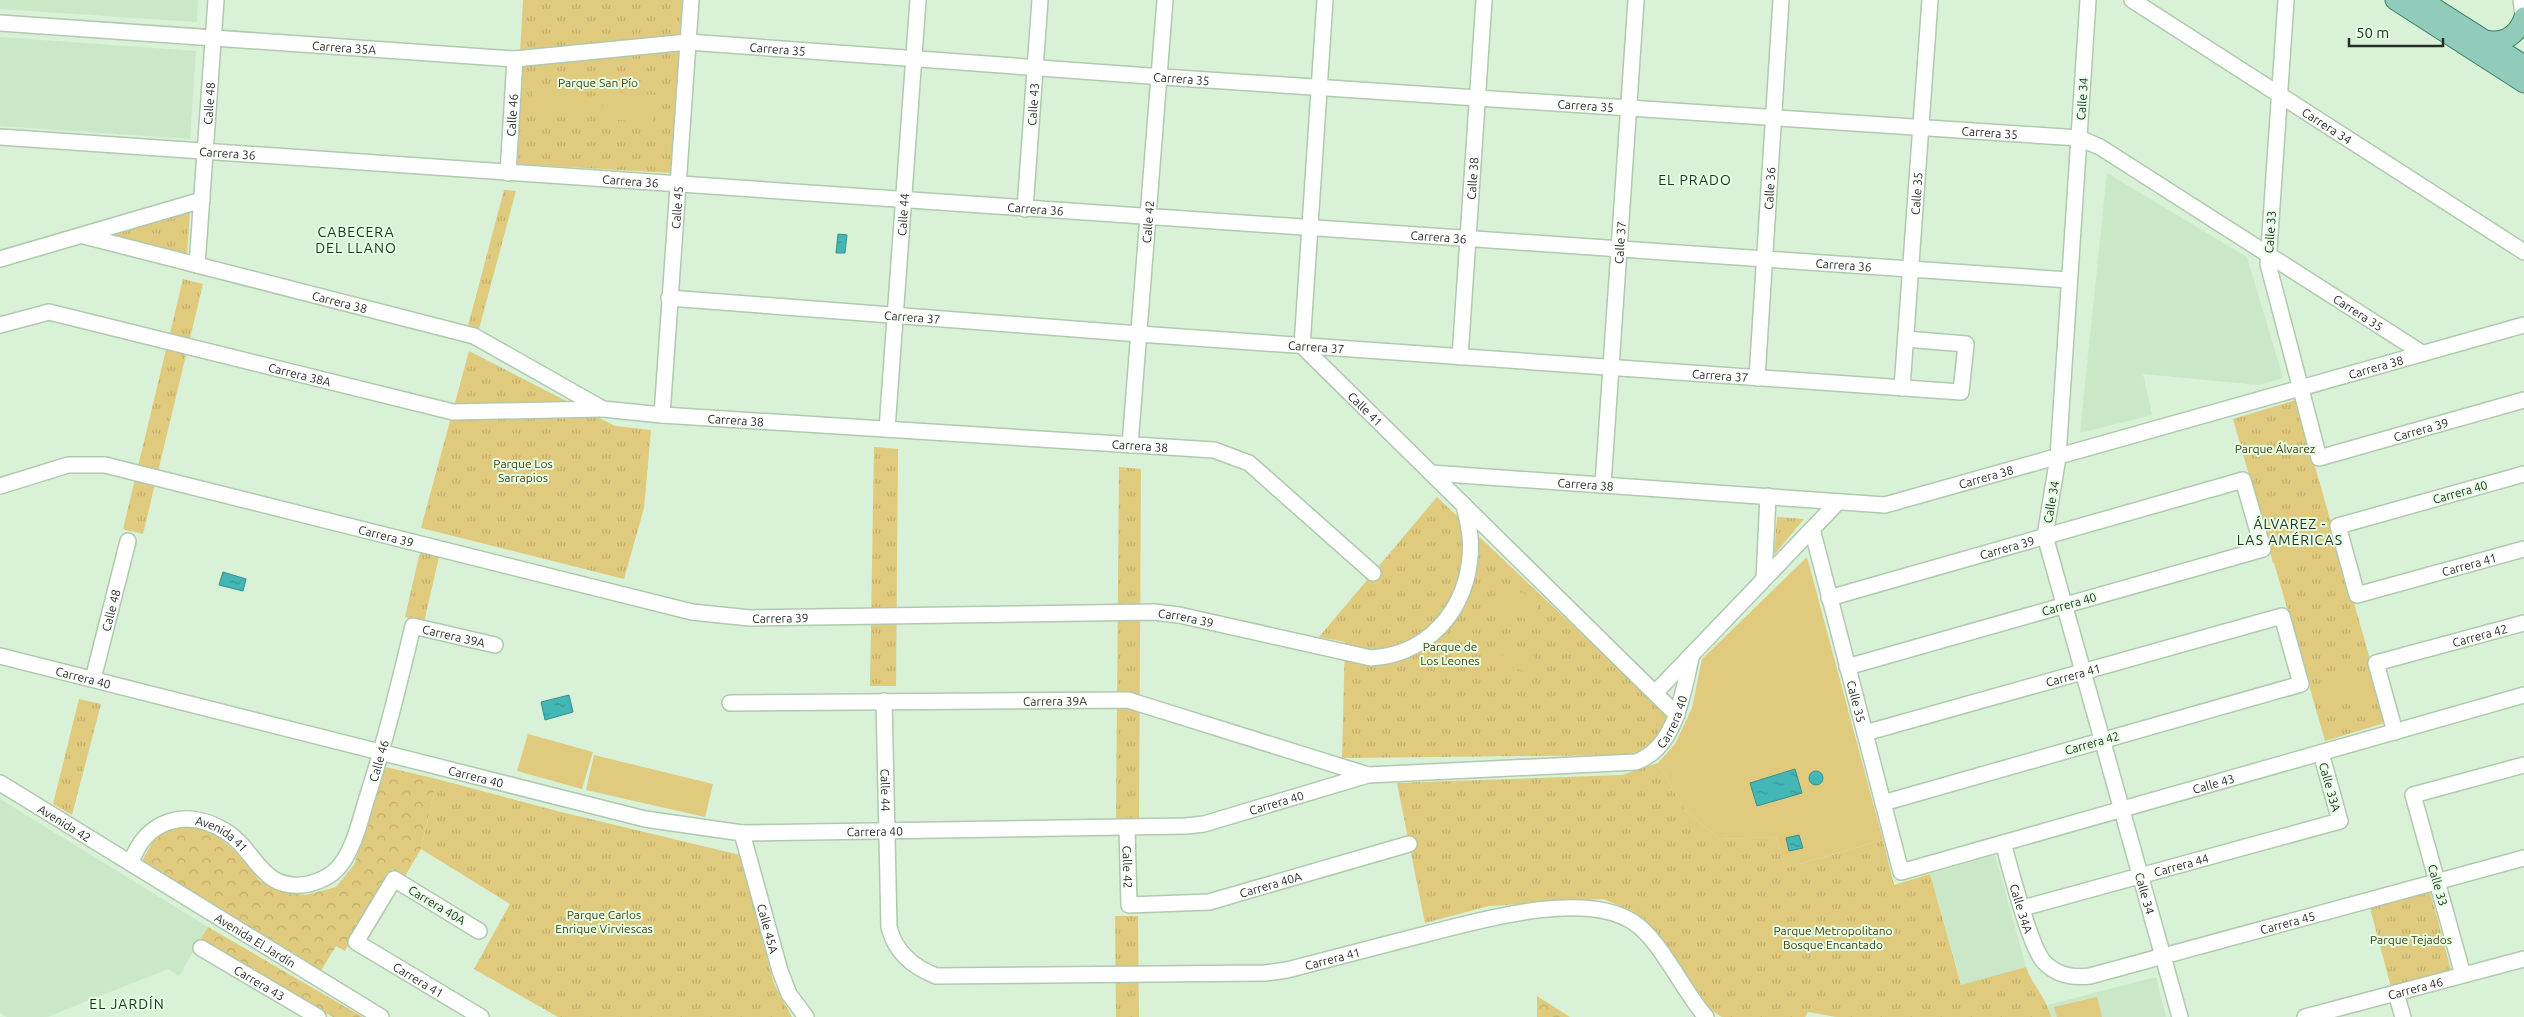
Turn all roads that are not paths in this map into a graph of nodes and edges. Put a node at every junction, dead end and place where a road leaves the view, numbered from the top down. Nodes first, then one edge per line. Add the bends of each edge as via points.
1 (216, 0) edge
2 (691, 0) edge
3 (918, 0) edge
4 (1040, 0) edge
5 (1165, 0) edge
6 (1325, 0) edge
7 (1484, 0) edge
8 (1636, 0) edge
9 (1781, 0) edge
10 (1930, 0) edge
11 (2088, 0) edge
12 (2132, 0) edge
13 (2286, 0) edge
14 (2395, 0) edge
15 (2422, 0) edge
16 (2521, 0) edge
17 (2524, 17) edge
18 (2524, 20) edge
19 (0, 23) edge
20 (214, 37) junction
21 (2486, 40) junction
22 (688, 42) junction
23 (515, 59) junction
24 (914, 59) junction
25 (2524, 65) edge
26 (1035, 68) junction
27 (1159, 77) junction
28 (2524, 83) edge
29 (1319, 88) junction
30 (2280, 95) junction
31 (1478, 98) junction
32 (1628, 108) junction
33 (1774, 117) junction
34 (1921, 127) junction
35 (0, 137) edge
36 (2079, 138) junction
37 (206, 152) junction
38 (508, 173) junction
39 (677, 185) junction
40 (202, 200) junction
41 (903, 200) junction
42 (1025, 209) junction
43 (1148, 217) junction
44 (1309, 228) junction
45 (84, 236) junction
46 (1467, 239) junction
47 (1619, 249) junction
48 (2524, 252) edge
49 (2269, 255) junction
50 (0, 259) edge
51 (1764, 259) junction
52 (197, 264) junction
53 (1910, 269) junction
54 (2069, 280) junction
55 (670, 298) junction
56 (895, 316) junction
57 (0, 325) edge
58 (2524, 325) edge
59 (1139, 334) junction
60 (1906, 339) junction
61 (1302, 346) junction
62 (2422, 353) junction
63 (1460, 357) junction
64 (1611, 367) junction
65 (1757, 378) junction
66 (1902, 388) junction
67 (2300, 388) junction
68 (2524, 400) edge
69 (604, 410) junction
70 (662, 415) junction
71 (887, 430) junction
72 (1130, 445) junction
73 (2058, 457) junction
74 (2319, 458) joint
75 (1431, 473) junction
76 (2524, 474) edge
77 (1603, 484) junction
78 (0, 486) edge
79 (1768, 496) junction
80 (1838, 502) junction
81 (1464, 505) junction
82 (1812, 529) junction
83 (2045, 536) junction
84 (128, 540) dead end
85 (2263, 549) joint
86 (2524, 549) edge
87 (1373, 573) dead end
88 (1764, 579) junction
89 (2357, 595) joint
90 (1829, 598) junction
91 (2064, 605) junction
92 (2524, 623) edge
93 (414, 626) joint
94 (495, 645) dead end
95 (1692, 654) junction
96 (0, 656) edge
97 (1847, 667) junction
98 (2083, 672) junction
99 (93, 679) junction
100 (2301, 684) joint
101 (1655, 693) junction
102 (2524, 695) edge
103 (884, 701) junction
104 (730, 702) dead end
105 (1677, 715) junction
106 (2396, 732) junction
107 (1865, 733) junction
108 (2102, 740) junction
109 (2320, 753) junction
110 (381, 754) junction
111 (2524, 765) edge
112 (1368, 775) junction
113 (0, 783) edge
114 (1883, 802) junction
115 (2122, 809) junction
116 (2340, 821) joint
117 (1127, 828) junction
118 (886, 831) junction
119 (742, 833) junction
120 (2003, 843) junction
121 (1409, 844) dead end
122 (2524, 858) edge
123 (131, 863) junction
124 (1901, 872) joint
125 (2141, 876) junction
126 (2437, 881) junction
127 (319, 882) joint
128 (1129, 905) joint
129 (2023, 908) junction
130 (479, 931) dead end
131 (356, 942) joint
132 (200, 948) dead end
133 (2163, 956) junction
134 (2524, 959) edge
135 (910, 962) joint
136 (2051, 968) joint
137 (2463, 975) junction
138 (2396, 993) junction
139 (318, 1017) edge
140 (381, 1017) edge
141 (481, 1017) edge
142 (806, 1017) edge
143 (1706, 1017) edge
144 (2180, 1017) edge
145 (2305, 1017) edge
146 (2403, 1017) edge

1 - 20 street, Calle 48
2 - 22 street, Calle 45
3 - 24 street, Calle 44
4 - 26 street, Calle 43
5 - 27 street, Calle 42
6 - 29 street
7 - 31 street, Calle 38
8 - 32 street, Calle 37
9 - 33 street, Calle 36
10 - 34 street, Calle 35
11 - 36 street, Calle 34
12 - 30 street, Carrera 34
13 - 30 street, Calle 33
14 - 28 main road
15 - 21 main road
16 - 17 street
17 - 18 street
17 - 21 main road via 2519,29 2510,37 2499,41
19 - 20 street, Carrera 35A
20 - 23 street, Carrera 35A
20 - 37 street, Calle 48
21 - 25 main road
22 - 23 street, Carrera 35A
22 - 24 street, Carrera 35
22 - 39 street, Calle 45
23 - 38 street, Calle 46
24 - 26 street, Carrera 35
24 - 41 street, Calle 44
26 - 27 street, Carrera 35
26 - 42 street, Calle 43
27 - 29 street, Carrera 35
27 - 43 street, Calle 42
29 - 31 street, Carrera 35
29 - 44 street
30 - 48 street, Carrera 34
30 - 49 street, Calle 33
31 - 32 street, Carrera 35
31 - 46 street, Calle 38
32 - 33 street, Carrera 35
32 - 47 street, Calle 37
33 - 34 street, Carrera 35
33 - 51 street, Calle 36
34 - 36 street, Carrera 35
34 - 53 street, Calle 35
35 - 37 street, Carrera 36
36 - 49 street, Carrera 35 via 2100,147
36 - 54 street, Calle 34
37 - 38 street, Carrera 36
37 - 40 street, Calle 48
38 - 39 street, Carrera 36
39 - 41 street, Carrera 36
39 - 55 street, Calle 45
40 - 45 street, Carrera 38
40 - 52 street, Calle 48
41 - 42 street, Carrera 36
41 - 56 street, Calle 44
42 - 43 street, Carrera 36
43 - 44 street, Carrera 36
43 - 59 street, Calle 42
44 - 46 street, Carrera 36
44 - 61 street
45 - 50 street, Carrera 38
45 - 52 street, Carrera 38
46 - 47 street, Carrera 36
46 - 63 street, Calle 38
47 - 51 street, Carrera 36
47 - 64 street, Calle 37
49 - 62 street, Carrera 35
49 - 67 street, Calle 33 via 2270,276
51 - 53 street, Carrera 36
51 - 65 street, Calle 36
52 - 69 street, Carrera 38 via 474,336
53 - 54 street, Carrera 36
53 - 60 street, Calle 35
54 - 73 street, Calle 34
55 - 56 street, Carrera 37
55 - 70 street, Calle 45
56 - 59 street, Carrera 37
56 - 71 street, Calle 44
57 - 69 street, Carrera 38A via 49,312 453,412
58 - 62 street, Carrera 38
59 - 61 street, Carrera 37
59 - 72 street, Calle 42
60 - 66 street, Calle 35
60 - 66 street, Carrera 37 via 1966,344 1961,392
61 - 63 street, Carrera 37
61 - 75 street, Calle 41
62 - 67 street, Carrera 38
63 - 64 street, Carrera 37
64 - 65 street, Carrera 37
64 - 77 street, Calle 37
65 - 66 street, Carrera 37
67 - 73 street, Carrera 38
67 - 74 street, Calle 33
68 - 74 street, Carrera 39
69 - 70 street, Carrera 38
70 - 71 street, Carrera 38
71 - 72 street, Carrera 38
72 - 87 street, Carrera 38 via 1214,450 1249,463
73 - 80 street, Carrera 38 via 1885,505
73 - 83 street, Calle 34
75 - 77 street, Carrera 38
75 - 81 street, Calle 41
76 - 89 street, Carrera 40 via 2338,526
77 - 79 street, Carrera 38
78 - 81 street, Carrera 39 via 68,465 105,465 722,617 1154,612 1371,658 1391,657 1416,647 1455,609 1465,583 1469,556 1470,536
79 - 80 street, Carrera 38
79 - 88 street
80 - 82 street, Carrera 40
81 - 101 street, Calle 41
82 - 88 street, Carrera 40
82 - 90 street, Calle 35
83 - 85 street, Carrera 39 via 2243,480
83 - 90 street, Carrera 39
83 - 91 street, Calle 34
84 - 99 street, Calle 48
85 - 91 street, Carrera 40
86 - 89 street, Carrera 41
88 - 95 street, Carrera 40
90 - 97 street, Calle 35
91 - 97 street, Carrera 40
91 - 98 street, Calle 34
92 - 106 street, Carrera 42 via 2376,663
93 - 94 street, Carrera 39A
93 - 110 street, Calle 46
95 - 101 street, Carrera 40
95 - 105 street, Carrera 40
96 - 99 street, Carrera 40
97 - 107 street, Calle 35
98 - 100 street, Carrera 41 via 2282,616
98 - 107 street, Carrera 41
98 - 108 street, Calle 34
99 - 110 street, Carrera 40
100 - 108 street, Carrera 42
101 - 105 street, Calle 41
102 - 106 street, Calle 43
103 - 104 street, Carrera 39A
103 - 112 street, Carrera 39A via 1128,700
103 - 118 street, Calle 44
105 - 112 street, Carrera 40 via 1658,746 1636,762
106 - 109 street, Calle 43
107 - 114 street, Calle 35
108 - 114 street, Carrera 42
108 - 115 street, Calle 34
109 - 115 street, Calle 43
109 - 116 street, Calle 33A
110 - 119 street, Carrera 40 via 644,819
110 - 127 street, Calle 46 via 344,860
111 - 126 street, Calle 33 via 2413,795
112 - 117 street, Carrera 40 via 1204,824
113 - 123 street, Avenida 42
114 - 124 street, Calle 35
115 - 120 street, Calle 43
115 - 125 street, Calle 34
116 - 125 street, Carrera 44
117 - 118 street, Carrera 40
117 - 128 street, Calle 42
118 - 119 street, Carrera 40
118 - 135 street, Calle 44 via 889,927 892,938
119 - 142 street, Calle 45A via 780,971 789,994
120 - 124 street, Calle 43
120 - 129 street, Calle 34A
121 - 128 street, Carrera 40A via 1209,902
122 - 126 street, Carrera 45
123 - 127 street, Avenida 41 via 141,842 158,826 173,820 198,820 226,831 268,876 279,882 298,886
123 - 140 street, Avenida El Jardín
125 - 129 street, Carrera 44
125 - 133 street, Calle 34
126 - 133 street, Carrera 45
126 - 137 street, Calle 33
129 - 136 street, Calle 34A via 2036,953
130 - 131 street, Carrera 40A via 394,879
131 - 141 street, Carrera 41
132 - 139 street, Carrera 43
133 - 136 street, Carrera 45 via 2076,978
133 - 144 street, Calle 34
134 - 137 street, Carrera 46
135 - 143 street, Carrera 41 via 936,976 1264,973 1287,970 1492,917 1568,908 1588,909 1608,911 1642,929
137 - 138 street, Carrera 46
138 - 145 street, Carrera 46
138 - 146 street

